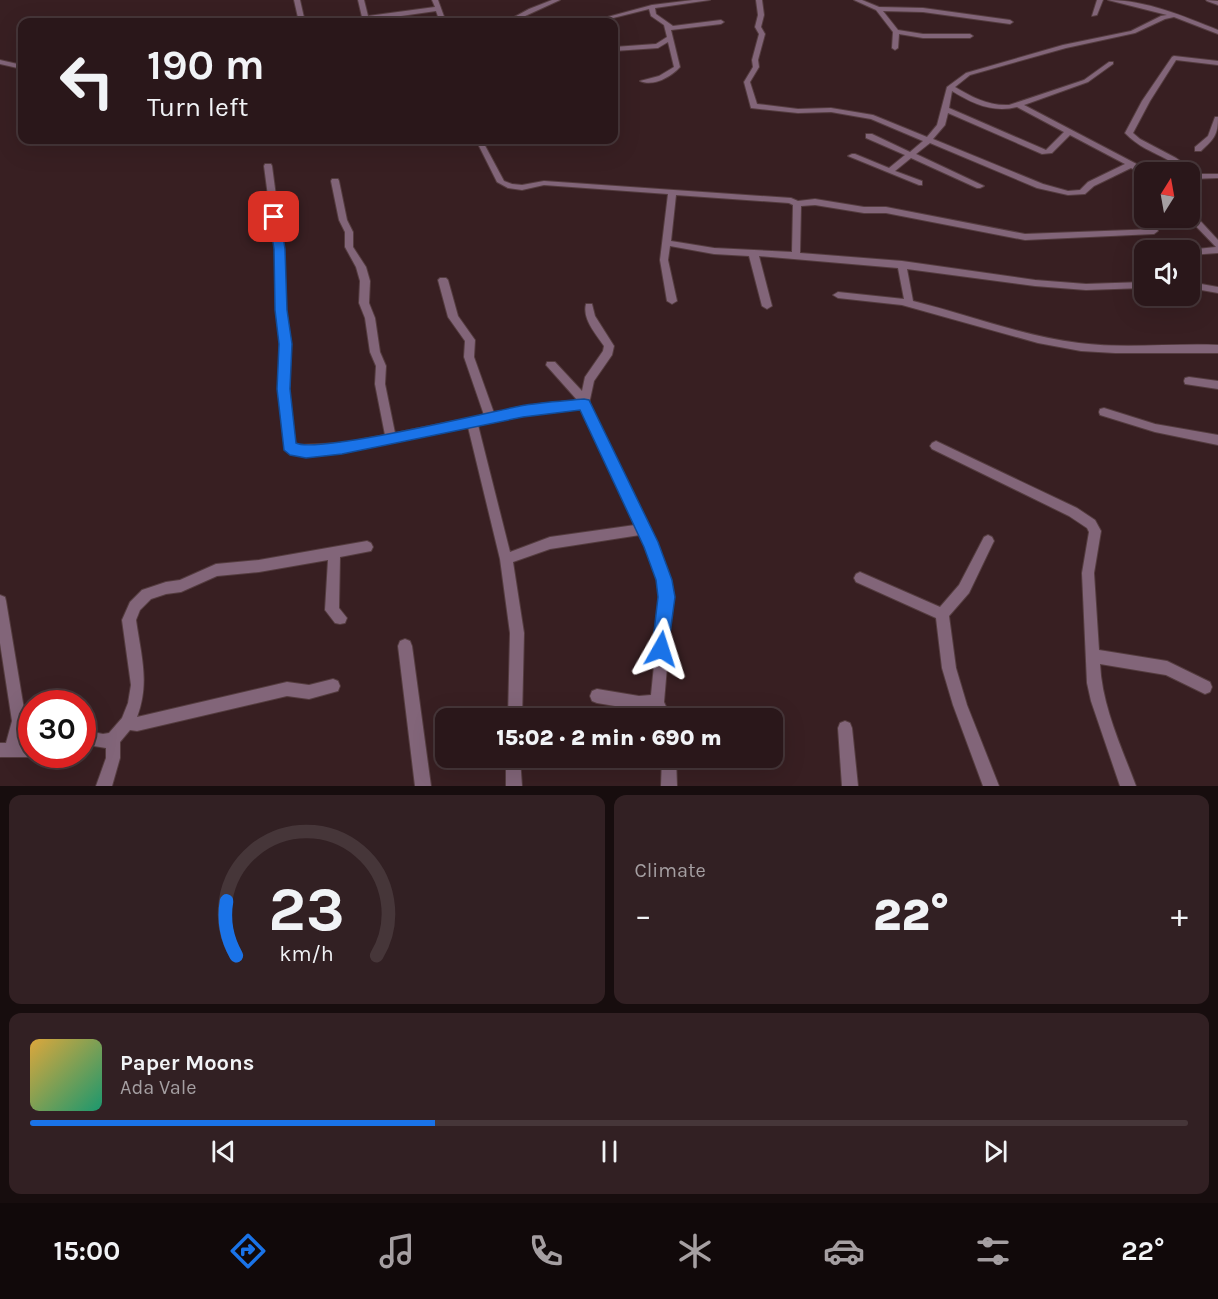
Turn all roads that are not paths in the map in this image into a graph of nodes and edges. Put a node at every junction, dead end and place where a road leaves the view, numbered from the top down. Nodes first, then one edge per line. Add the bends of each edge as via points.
1 (297, 0) edge
2 (361, 0) edge
3 (435, 0) edge
4 (557, 0) edge
5 (707, 0) edge
6 (759, 0) edge
7 (857, 0) edge
8 (1100, 0) edge
9 (1111, 0) edge
10 (1209, 0) edge
11 (868, 2) edge
12 (1218, 3) edge
13 (652, 7) junction
14 (436, 9) junction
15 (878, 9) junction
16 (1094, 15) dead end
17 (1175, 15) junction
18 (301, 18) edge
19 (366, 18) edge
20 (373, 18) edge
21 (441, 18) edge
22 (516, 18) edge
23 (608, 18) edge
24 (721, 22) dead end
25 (1010, 22) dead end
26 (667, 26) junction
27 (1217, 30) edge
28 (896, 32) junction
29 (923, 36) junction
30 (970, 36) dead end
31 (671, 37) junction
32 (931, 39) dead end
33 (895, 48) dead end
34 (618, 49) edge
35 (0, 62) edge
36 (1111, 63) dead end
37 (1218, 63) edge
38 (18, 66) edge
39 (643, 81) dead end
40 (950, 87) junction
41 (1018, 105) junction
42 (945, 109) junction
43 (1218, 119) edge
44 (1068, 133) junction
45 (869, 136) dead end
46 (928, 141) junction
47 (481, 144) edge
48 (1198, 149) dead end
49 (910, 154) junction
50 (852, 156) dead end
51 (1175, 162) edge
52 (1130, 165) junction
53 (268, 166) dead end
54 (1134, 167) edge
55 (891, 170) junction
56 (1218, 176) edge
57 (1200, 177) edge
58 (335, 181) dead end
59 (919, 183) dead end
60 (980, 186) dead end
61 (672, 192) junction
62 (797, 204) junction
63 (1200, 226) edge
64 (1154, 231) dead end
65 (666, 243) junction
66 (1218, 245) edge
67 (1218, 250) edge
68 (1200, 251) edge
69 (753, 252) junction
70 (796, 255) junction
71 (902, 264) junction
72 (443, 280) dead end
73 (1134, 285) edge
74 (1200, 287) edge
75 (1218, 290) edge
76 (838, 295) dead end
77 (672, 302) dead end
78 (909, 303) junction
79 (589, 306) dead end
80 (767, 306) dead end
81 (1218, 349) edge
82 (551, 365) dead end
83 (1189, 381) dead end
84 (1218, 385) edge
85 (584, 402) junction
86 (1104, 412) dead end
87 (491, 418) junction
88 (472, 422) junction
89 (391, 438) junction
90 (1218, 440) edge
91 (936, 446) dead end
92 (643, 529) junction
93 (988, 541) dead end
94 (367, 548) dead end
95 (334, 554) junction
96 (506, 559) junction
97 (861, 578) dead end
98 (0, 601) edge
99 (942, 614) junction
100 (340, 618) dead end
101 (405, 646) dead end
102 (1092, 656) junction
103 (333, 686) dead end
104 (1205, 687) dead end
105 (597, 696) dead end
106 (657, 702) junction
107 (515, 708) edge
108 (660, 708) edge
109 (127, 723) junction
110 (845, 728) dead end
111 (112, 739) junction
112 (96, 740) edge
113 (6, 750) edge
114 (513, 768) edge
115 (669, 768) edge
116 (104, 786) edge
117 (423, 786) edge
118 (514, 786) edge
119 (669, 786) edge
120 (850, 786) edge
121 (991, 786) edge
122 (1128, 786) edge

1 - 18 street
2 - 19 street
3 - 14 street
4 - 22 street
5 - 13 street
6 - 46 street via 761,39 756,67 747,82 754,106 867,116
7 - 11 street
8 - 16 street
9 - 17 street
10 - 12 street
11 - 15 street
13 - 23 street
13 - 26 street via 651,13
14 - 20 street
14 - 21 street
15 - 25 street via 923,10
15 - 28 street
17 - 27 street
17 - 40 street via 1133,32 1065,46 968,75
24 - 26 street
26 - 31 street
28 - 29 street
28 - 33 street
29 - 30 street
29 - 32 street
31 - 34 street via 658,46
31 - 39 street via 677,67 667,75
35 - 38 street
36 - 41 street via 1086,81
37 - 51 street via 1174,58 1129,133
40 - 41 street via 987,107
40 - 42 street
41 - 44 street
42 - 44 street via 1045,152
42 - 46 street via 942,122
43 - 48 street via 1211,137
44 - 52 street
45 - 49 street
46 - 49 street
46 - 52 street via 1031,183 1068,193 1082,192
47 - 61 street via 506,186 544,183
49 - 55 street
49 - 60 street
50 - 55 street
52 - 54 street
53 - 89 street via 279,249 289,446 306,452
55 - 59 street
56 - 57 street
58 - 89 street via 349,232 349,247 365,281 364,303 381,366 380,384
61 - 62 street via 779,199
61 - 65 street
62 - 64 street via 815,202 886,210 1025,237
62 - 70 street
63 - 66 street
65 - 69 street via 714,251
65 - 77 street via 665,273
67 - 68 street
69 - 70 street
69 - 80 street
70 - 71 street
71 - 73 street via 1035,284
71 - 78 street
72 - 87 street via 453,317 470,340 469,357
74 - 75 street
76 - 78 street
78 - 81 street via 1038,339 1082,347
79 - 85 street via 590,316 609,346 590,380
82 - 85 street
83 - 84 street
85 - 87 street
85 - 92 street
86 - 90 street via 1155,428
87 - 88 street
88 - 89 street
88 - 96 street
91 - 102 street via 1091,524 1095,531 1088,573
92 - 96 street via 550,543
92 - 106 street via 667,597
93 - 99 street via 964,589
94 - 95 street
95 - 100 street via 332,610
95 - 109 street via 216,570 181,586 147,594 135,606 129,620 138,686
96 - 107 street via 517,633
97 - 99 street
98 - 113 street via 19,721
99 - 121 street via 949,668
101 - 117 street
102 - 104 street via 1167,668
102 - 122 street via 1098,701
103 - 109 street via 309,692 287,689 137,724
105 - 106 street
106 - 108 street
109 - 111 street
110 - 120 street
111 - 112 street
111 - 116 street via 113,758
114 - 118 street
115 - 119 street

